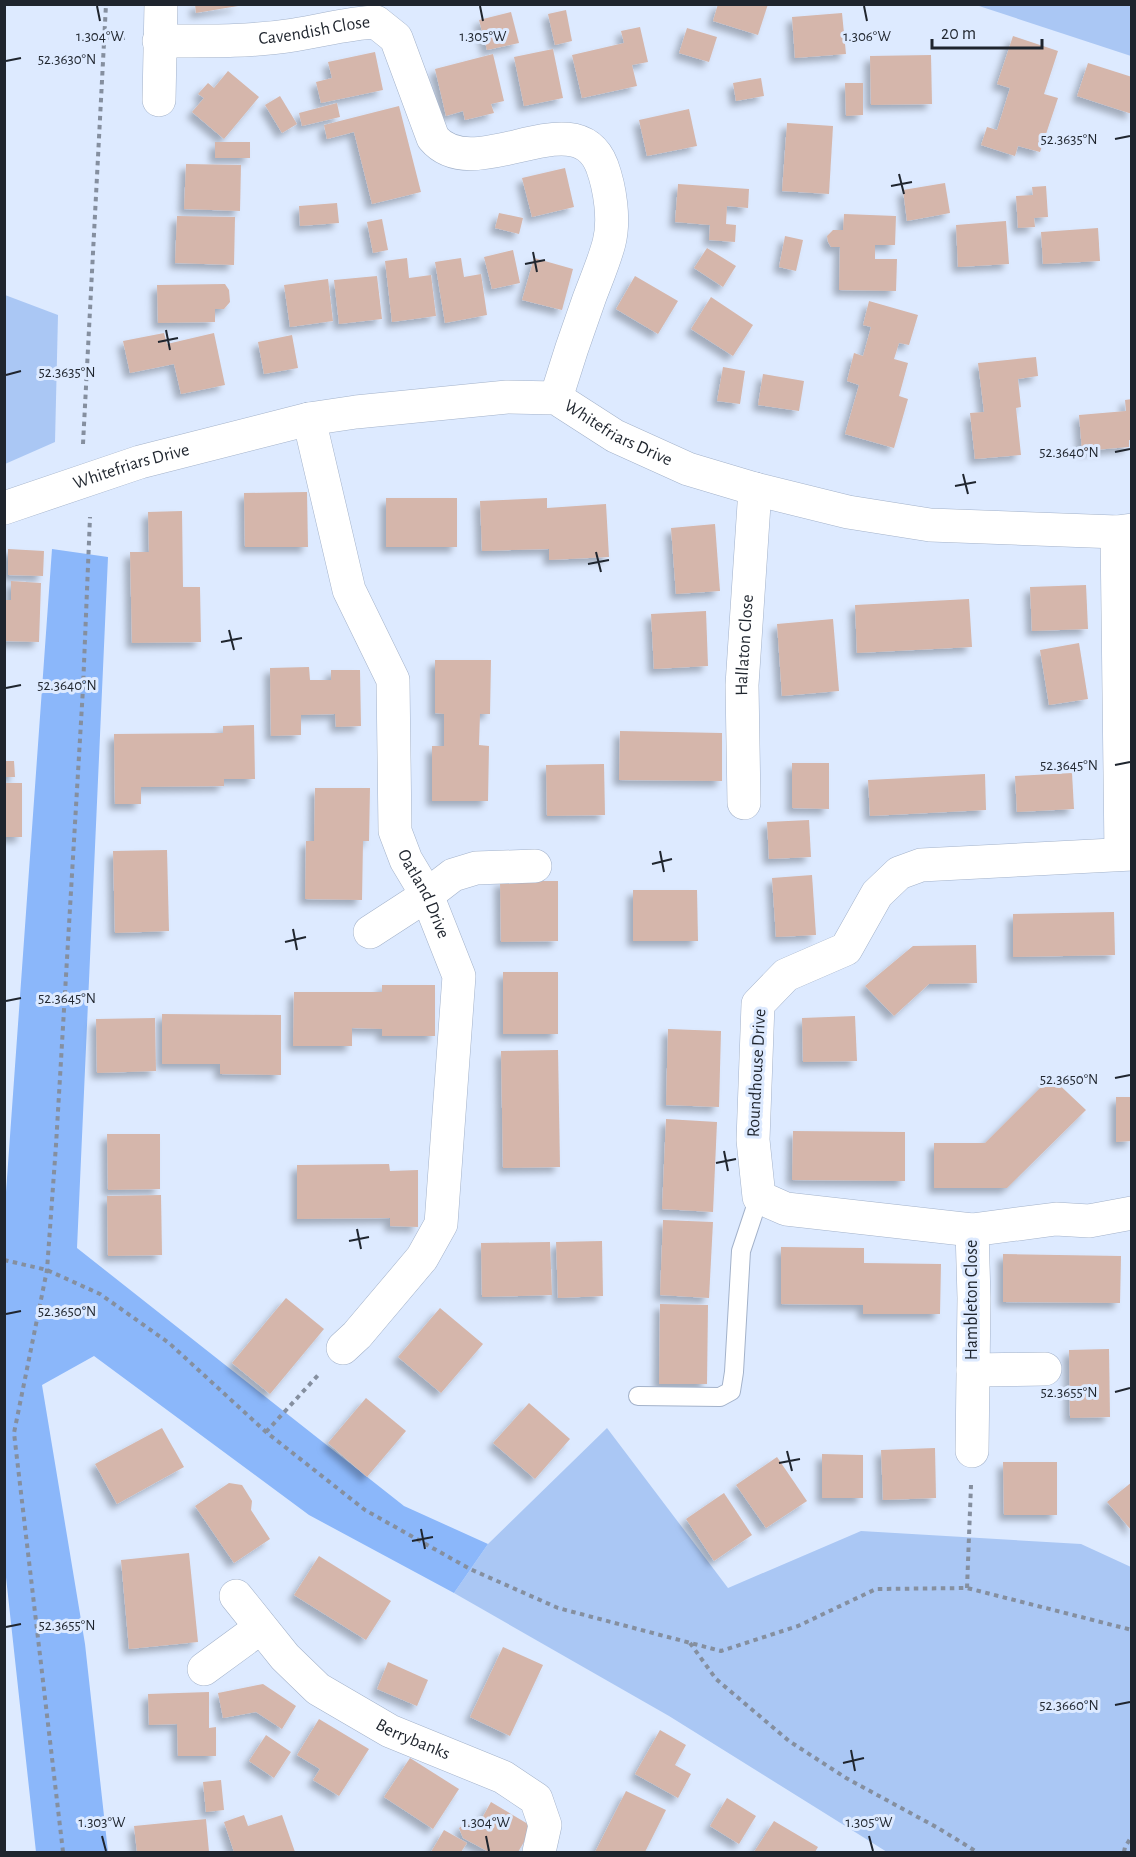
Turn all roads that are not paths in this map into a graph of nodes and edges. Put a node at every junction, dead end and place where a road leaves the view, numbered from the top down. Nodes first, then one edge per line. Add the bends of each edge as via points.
1 (161, 4) edge
2 (159, 41) junction
3 (159, 100) dead end
4 (556, 398) junction
5 (309, 419) junction
6 (755, 489) junction
7 (4, 508) edge
8 (1124, 531) edge
9 (744, 803) dead end
10 (1126, 854) edge
11 (535, 866) dead end
12 (427, 895) junction
13 (370, 932) dead end
14 (759, 1197) junction
15 (1131, 1213) edge
16 (972, 1230) junction
17 (343, 1348) road end
18 (973, 1370) junction
19 (1046, 1370) dead end
20 (639, 1396) dead end
21 (972, 1451) road end
22 (236, 1596) dead end
23 (260, 1628) junction
24 (204, 1669) dead end
25 (539, 1852) edge

1 - 2 street
2 - 3 street
2 - 4 street, Cavendish Close via 237,41 376,22 396,38 433,138 441,147 454,153 484,154 569,138 592,150 602,165 609,196 610,241
4 - 5 street, Whitefriars Drive via 507,397
4 - 6 street, Whitefriars Drive via 615,436 688,469
5 - 7 street, Whitefriars Drive via 140,462
5 - 12 street, Oatland Drive via 349,590 393,680 395,831 406,860
6 - 8 street, Whitefriars Drive via 848,512 930,525
6 - 9 street, Hallaton Close via 742,685
8 - 10 street
10 - 14 street, Roundhouse Drive via 921,865 899,873 877,894 846,949 786,975 758,1004 753,1140
11 - 12 street via 476,868 453,875
12 - 13 street
12 - 17 street, Oatland Drive via 459,976 441,1224 422,1258
14 - 16 street via 786,1209
14 - 20 lane via 741,1251 731,1391 720,1397
15 - 16 street via 1089,1221 1056,1219
16 - 18 street, Hambleton Close
18 - 19 street, Hambleton Close
18 - 21 street, Hambleton Close
22 - 23 street, Berrybanks
23 - 24 street
23 - 25 street, Berrybanks via 318,1689 390,1731 503,1777 536,1799 545,1826

